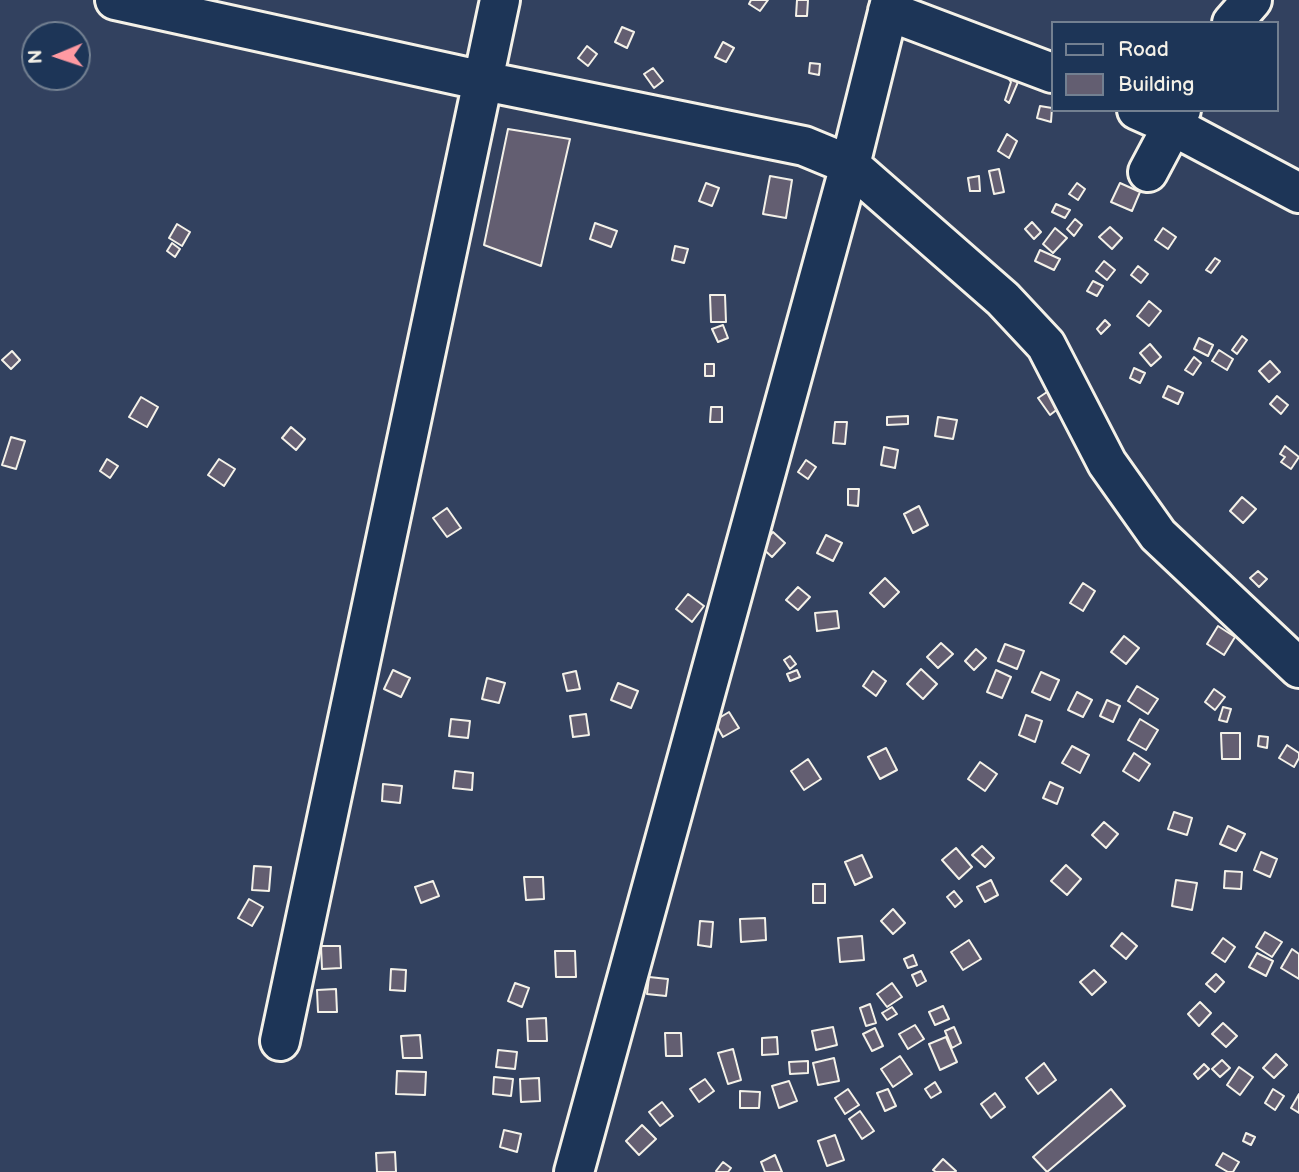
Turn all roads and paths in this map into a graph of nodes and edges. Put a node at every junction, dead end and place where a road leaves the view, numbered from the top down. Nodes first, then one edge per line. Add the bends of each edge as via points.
1 (115, 0) edge
2 (500, 0) edge
3 (1252, 0) edge
4 (890, 5) edge
5 (1234, 21) edge
6 (1050, 72) edge
7 (484, 81) junction
8 (1146, 112) edge
9 (1177, 118) edge
10 (850, 165) junction
11 (1148, 172) dead end
12 (1299, 193) edge
13 (1299, 668) edge
14 (279, 1041) dead end
15 (574, 1172) edge

1 - 7 street
2 - 7 street
3 - 5 street
4 - 6 street
4 - 10 street
7 - 10 street via 804,146
7 - 14 street
8 - 9 street
9 - 11 street
9 - 12 street
10 - 13 street via 1003,299 1046,345 1107,463 1158,535
10 - 15 street

